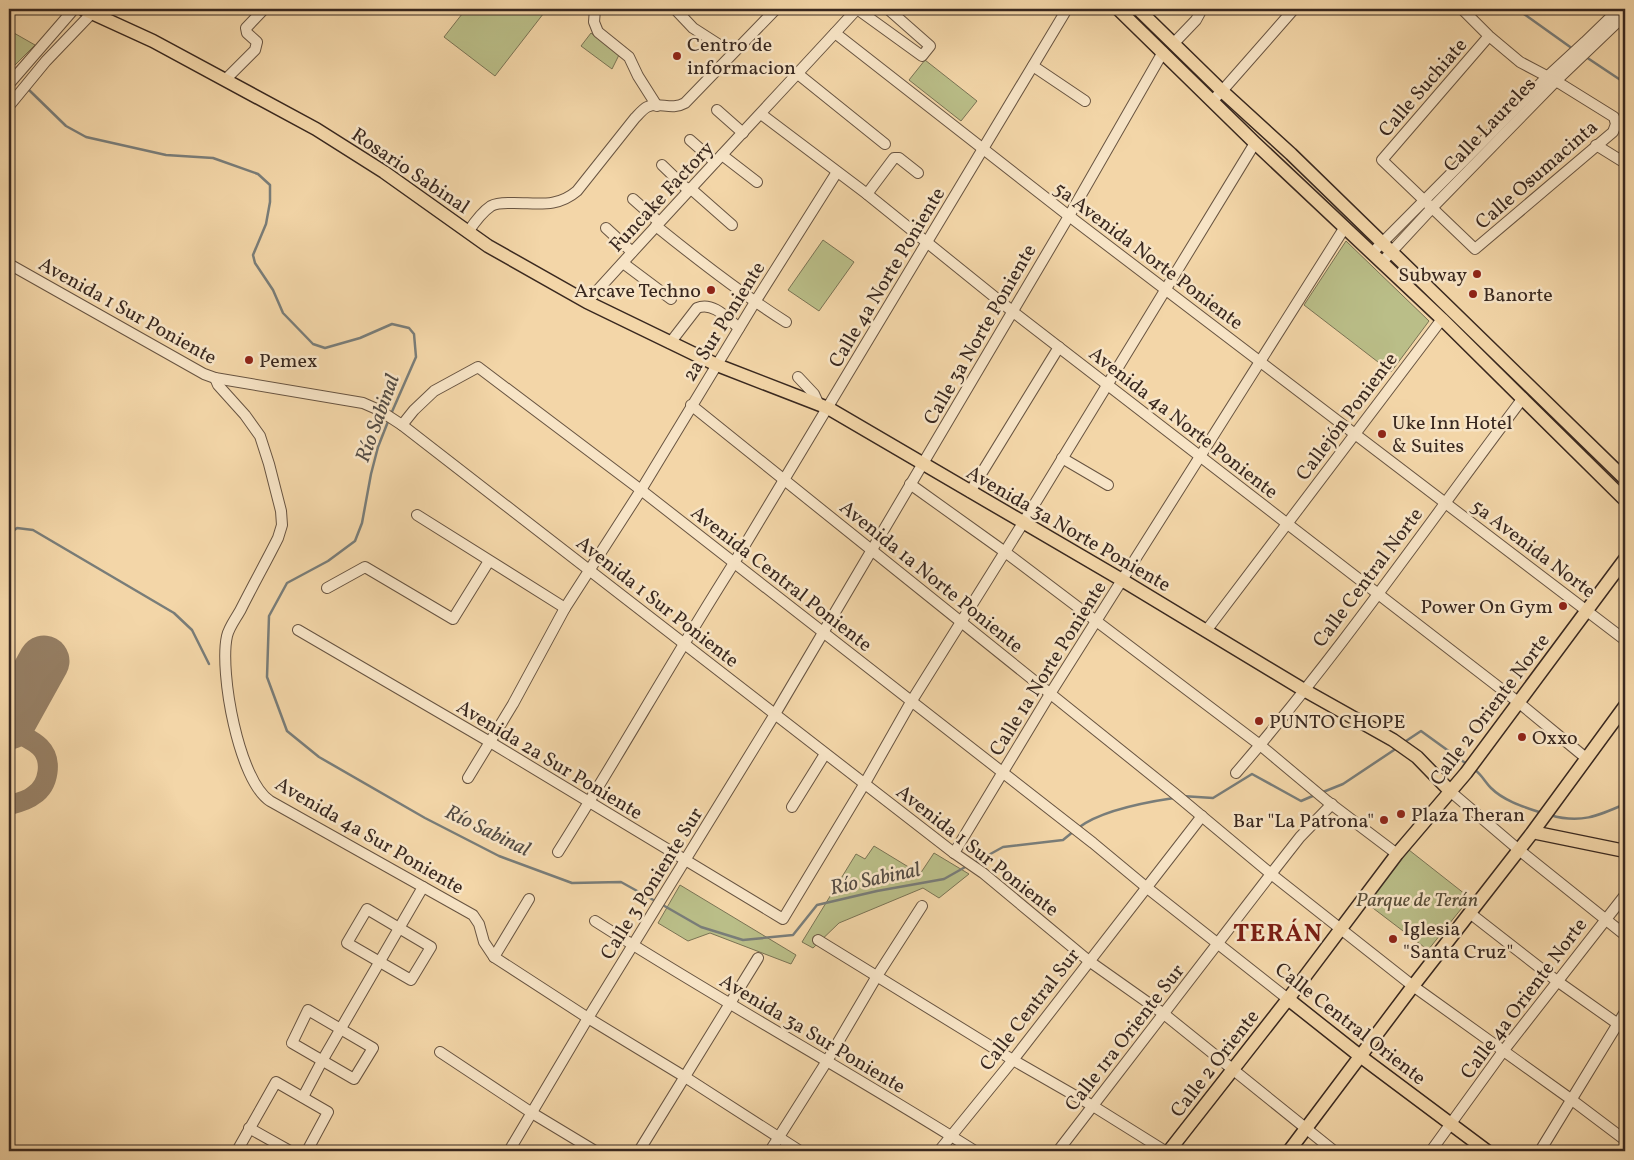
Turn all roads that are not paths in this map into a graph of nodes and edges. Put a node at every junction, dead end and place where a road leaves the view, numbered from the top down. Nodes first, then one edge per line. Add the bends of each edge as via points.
1 (74, 9) edge
2 (264, 9) edge
3 (595, 9) edge
4 (675, 9) edge
5 (776, 9) edge
6 (857, 9) edge
7 (888, 9) edge
8 (1067, 9) edge
9 (1118, 9) edge
10 (1138, 9) edge
11 (1202, 9) edge
12 (1294, 9) edge
13 (1462, 9) edge
14 (1619, 9) edge
15 (91, 10) edge
16 (1625, 15) edge
17 (903, 22) junction
18 (835, 33) junction
19 (892, 35) junction
20 (1489, 36) junction
21 (1174, 43) junction
22 (1588, 45) junction
23 (737, 48) junction
24 (1163, 52) junction
25 (1033, 66) junction
26 (798, 74) junction
27 (1551, 79) junction
28 (225, 80) junction
29 (9, 84) edge
30 (1222, 91) junction
31 (1084, 101) dead end
32 (1212, 101) junction
33 (11, 102) edge
34 (657, 106) junction
35 (717, 110) dead end
36 (761, 114) junction
37 (743, 133) junction
38 (690, 140) dead end
39 (1255, 143) junction
40 (885, 144) dead end
41 (1596, 145) junction
42 (983, 148) junction
43 (718, 158) junction
44 (1625, 163) edge
45 (662, 165) dead end
46 (838, 172) junction
47 (918, 173) dead end
48 (757, 182) dead end
49 (689, 189) junction
50 (867, 194) junction
51 (633, 199) dead end
52 (1428, 204) junction
53 (1068, 216) junction
54 (658, 224) junction
55 (732, 225) dead end
56 (1345, 227) junction
57 (606, 228) dead end
58 (468, 232) junction
59 (927, 243) junction
60 (1378, 248) junction
61 (632, 252) junction
62 (1387, 258) junction
63 (623, 262) junction
64 (9, 264) edge
65 (1165, 289) junction
66 (671, 299) dead end
67 (587, 302) junction
68 (755, 302) junction
69 (1012, 311) junction
70 (1442, 319) junction
71 (786, 322) dead end
72 (739, 328) junction
73 (670, 343) junction
74 (1059, 347) junction
75 (1259, 361) junction
76 (717, 365) junction
77 (798, 377) dead end
78 (215, 378) junction
79 (1107, 384) junction
80 (1523, 398) junction
81 (691, 405) junction
82 (823, 407) junction
83 (400, 424) junction
84 (1354, 433) junction
85 (1199, 456) junction
86 (1062, 458) junction
87 (922, 464) junction
88 (784, 479) junction
89 (1625, 479) edge
90 (910, 484) junction
91 (1108, 485) dead end
92 (641, 490) junction
93 (970, 492) junction
94 (1625, 500) edge
95 (1445, 502) junction
96 (417, 515) dead end
97 (1023, 523) junction
98 (1286, 524) junction
99 (870, 551) junction
100 (1005, 552) junction
101 (1625, 558) edge
102 (488, 561) junction
103 (734, 563) junction
104 (589, 570) junction
105 (1122, 580) junction
106 (327, 588) dead end
107 (1378, 594) junction
108 (565, 608) junction
109 (1588, 611) junction
110 (961, 622) junction
111 (1097, 622) junction
112 (298, 630) dead end
113 (1206, 630) junction
114 (823, 632) junction
115 (1625, 640) edge
116 (683, 643) junction
117 (1304, 690) junction
118 (1050, 694) junction
119 (911, 702) junction
120 (1518, 702) junction
121 (1625, 706) edge
122 (775, 714) junction
123 (490, 742) junction
124 (1260, 745) junction
125 (825, 754) junction
126 (1586, 758) junction
127 (1002, 772) junction
128 (1236, 773) dead end
129 (468, 778) dead end
130 (865, 783) junction
131 (1451, 792) junction
132 (590, 802) junction
133 (1330, 802) junction
134 (792, 807) dead end
135 (1202, 816) junction
136 (1536, 830) junction
137 (1093, 843) joint
138 (1519, 850) junction
139 (1625, 851) edge
140 (558, 852) dead end
141 (1397, 854) junction
142 (958, 856) junction
143 (686, 860) junction
144 (1271, 874) junction
145 (423, 886) junction
146 (1146, 887) junction
147 (1625, 895) edge
148 (529, 899) dead end
149 (922, 906) dead end
150 (1471, 914) junction
151 (1606, 918) junction
152 (595, 921) dead end
153 (399, 928) junction
154 (1340, 928) junction
155 (1625, 935) edge
156 (818, 940) dead end
157 (1218, 943) junction
158 (633, 946) junction
159 (494, 957) junction
160 (758, 958) dead end
161 (1089, 961) junction
162 (379, 962) junction
163 (878, 976) junction
164 (1557, 981) junction
165 (1413, 986) junction
166 (1288, 999) junction
167 (728, 1004) junction
168 (1625, 1012) edge
169 (1164, 1014) junction
170 (588, 1018) junction
171 (1621, 1027) edge
172 (341, 1029) junction
173 (1504, 1050) junction
174 (440, 1052) dead end
175 (1360, 1056) junction
176 (1013, 1060) junction
177 (322, 1061) junction
178 (827, 1061) junction
179 (1233, 1070) junction
180 (685, 1077) junction
181 (303, 1097) junction
182 (1572, 1100) junction
183 (1093, 1106) junction
184 (532, 1112) junction
185 (1451, 1123) junction
186 (250, 1128) junction
187 (1306, 1130) junction
188 (951, 1136) junction
189 (778, 1138) junction
190 (1625, 1140) edge
191 (237, 1151) edge
192 (290, 1151) edge
193 (307, 1151) edge
194 (509, 1151) edge
195 (595, 1151) edge
196 (639, 1151) edge
197 (770, 1151) edge
198 (800, 1151) edge
199 (939, 1151) edge
200 (974, 1151) edge
201 (1058, 1151) edge
202 (1165, 1151) edge
203 (1169, 1151) edge
204 (1289, 1151) edge
205 (1334, 1151) edge
206 (1431, 1151) edge
207 (1487, 1151) edge
208 (1540, 1151) edge

1 - 29 street
2 - 28 street via 246,28 257,42 255,50
3 - 34 street via 594,22 598,32 629,57
4 - 23 street via 693,28 721,46
5 - 23 street
6 - 18 street, Funcake Factory
6 - 19 street
7 - 17 street
8 - 25 street, Calle 4a Norte Poniente
9 - 24 main road
10 - 21 main road
11 - 21 street
12 - 30 street
13 - 20 street
14 - 22 street
15 - 28 main road, Rosario Sabinal
15 - 33 street
16 - 22 street, Calle Laureles
17 - 19 street
17 - 19 street via 930,46 922,56
18 - 26 street, Funcake Factory
18 - 42 street, 5a Avenida Norte Poniente
20 - 27 street via 1520,62
20 - 52 street, Calle Suchiate via 1382,160
21 - 30 main road
22 - 27 street, Calle Laureles
23 - 34 street via 684,103 673,108
24 - 32 main road
24 - 53 street, Calle 3a Norte Poniente
25 - 31 street
25 - 42 street, Calle 4a Norte Poniente
26 - 36 street, Funcake Factory
26 - 40 street
27 - 41 street, Calle Osumacinta via 1614,117 1613,132
27 - 52 street, Calle Laureles
28 - 58 main road, Rosario Sabinal via 316,129 384,172
30 - 32 street
30 - 60 main road via 1291,154
32 - 39 main road
34 - 58 street via 645,108 635,118 570,197 552,204 500,203 491,206
35 - 37 street
36 - 37 street, Funcake Factory
36 - 46 street, Avenida 4a Norte Poniente
37 - 43 street, Funcake Factory
38 - 43 street
39 - 56 main road
39 - 65 street
41 - 44 street
41 - 52 street, Calle Osumacinta via 1475,249
42 - 53 street, 5a Avenida Norte Poniente
42 - 59 street, Calle 4a Norte Poniente
43 - 48 street
43 - 49 street, Funcake Factory
45 - 49 street
46 - 50 street, Avenida 4a Norte Poniente
46 - 68 street, 2a Sur Poniente
47 - 50 street via 899,158 894,158
49 - 54 street, Funcake Factory
49 - 55 street
50 - 59 street, Avenida 4a Norte Poniente
51 - 54 street
52 - 60 street, Calle Laureles
52 - 62 street, Calle Laureles
53 - 65 street, 5a Avenida Norte Poniente
53 - 69 street, Calle 3a Norte Poniente
54 - 61 street, Funcake Factory
54 - 68 street via 710,270
56 - 60 main road
56 - 75 street, Calle 1a Norte Poniente
57 - 61 street
58 - 67 main road, Rosario Sabinal via 536,275
59 - 69 street, Avenida 4a Norte Poniente
59 - 82 street, Calle 4a Norte Poniente
60 - 62 main road
61 - 63 street, Funcake Factory
62 - 70 main road
62 - 89 main road
63 - 66 street
63 - 67 street, Funcake Factory
64 - 78 street, Avenida 1 Sur Poniente via 194,370
65 - 75 street, 5a Avenida Norte Poniente
65 - 79 street
67 - 73 main road, Rosario Sabinal
68 - 71 street
68 - 72 street, 2a Sur Poniente
69 - 74 street, Avenida 4a Norte Poniente
69 - 87 street, Calle 3a Norte Poniente
70 - 80 main road
70 - 84 street, Callejón Poniente
72 - 73 street via 713,308 701,306
72 - 76 street, 2a Sur Poniente
73 - 76 main road, Rosario Sabinal
74 - 79 street, Avenida 4a Norte Poniente
74 - 93 street
75 - 84 street, 5a Avenida Norte Poniente
75 - 85 street, Calle 1a Norte Poniente
76 - 81 street, 2a Sur Poniente
76 - 82 main road, Avenida 3a Norte Poniente
77 - 82 street
78 - 83 street, Avenida 1 Sur Poniente via 352,401 371,406
78 - 145 street, Avenida 4a Sur Poniente via 260,436 281,511 278,538 227,635 225,674 246,767 265,798
79 - 85 street, Avenida 4a Norte Poniente
79 - 86 street
80 - 94 main road
80 - 95 street, Calle Central Norte
81 - 88 street, Avenida 1a Norte Poniente
81 - 92 street, 2a Sur Poniente
82 - 87 main road, Avenida 3a Norte Poniente
82 - 88 street, Calle 4a Norte Poniente
83 - 92 street, Avenida Central Poniente via 434,391 478,367
83 - 104 street, Avenida 1 Sur Poniente
84 - 95 street, 5a Avenida Norte Poniente
84 - 98 street, Callejón Poniente
85 - 98 street, Avenida 4a Norte Poniente
85 - 105 street, Calle 1a Norte Poniente
86 - 91 street
86 - 97 street
87 - 90 street, Calle 3a Norte Poniente
87 - 93 main road, Avenida 3a Norte Poniente
88 - 99 street, Avenida 1a Norte Poniente
88 - 103 street, Calle 4a Norte Poniente
90 - 99 street, Calle 3a Norte Poniente
90 - 100 street
92 - 103 street, Avenida Central Poniente
92 - 104 street, 2a Sur Poniente
93 - 97 main road, Avenida 3a Norte Poniente
95 - 107 street, Calle Central Norte
95 - 109 street, 5a Avenida Norte
96 - 102 street
97 - 100 street
97 - 105 main road, Avenida 3a Norte Poniente
98 - 107 street, Avenida 4a Norte Poniente
98 - 113 street, Callejón Poniente
99 - 110 street, Avenida 1a Norte Poniente
99 - 114 street, Calle 3a Norte Poniente
100 - 110 street
100 - 111 street
101 - 109 main road, Calle 2 Oriente Norte
102 - 106 street via 453,619 365,567
102 - 108 street
103 - 114 street, Avenida Central Poniente
103 - 116 street, Calle 4a Norte Poniente
104 - 108 street, 2a Sur Poniente
104 - 116 street, Avenida 1 Sur Poniente
105 - 111 street, Calle 1a Norte Poniente
105 - 113 main road, Avenida 3a Norte Poniente
107 - 117 street, Calle Central Norte
107 - 120 street, Avenida 4a Norte Poniente
108 - 123 street, 2a Sur Poniente
109 - 115 street, 5a Avenida Norte
109 - 120 main road, Calle 2 Oriente Norte
110 - 118 street, Avenida 1a Norte Poniente
110 - 119 street
111 - 118 street, Calle 1a Norte Poniente
111 - 124 street
112 - 123 street, Avenida 2a Sur Poniente
113 - 117 main road, Avenida 3a Norte Poniente
114 - 119 street, Avenida Central Poniente
114 - 122 street, Calle 3 Poniente Sur
116 - 122 street, Avenida 1 Sur Poniente
116 - 132 street, Calle 4a Norte Poniente
117 - 124 street, Calle Central Norte
117 - 131 main road, Avenida 3a Norte Poniente via 1393,740 1417,757
118 - 127 street, Calle 1a Norte Poniente
118 - 135 street, Avenida 1a Norte Poniente
119 - 127 street, Avenida Central Poniente
119 - 130 street
120 - 126 street, Avenida 4a Norte Poniente
120 - 131 main road, Calle 2 Oriente Norte
121 - 126 main road
122 - 125 street, Avenida 1 Sur Poniente
122 - 143 street, Calle 3 Poniente Sur
123 - 129 street, 2a Sur Poniente
123 - 132 street, Avenida 2a Sur Poniente
124 - 128 street, Calle Central Norte
124 - 133 street
125 - 130 street, Avenida 1 Sur Poniente
125 - 134 street
126 - 136 main road
127 - 137 street, Avenida Central Poniente
127 - 142 street, Calle 1a Norte Poniente
130 - 142 street, Avenida 1 Sur Poniente
130 - 143 street, Avenida 2a Sur Poniente via 783,919
131 - 138 street
131 - 141 main road, Calle 2 Oriente Norte
132 - 140 street, Calle 4a Norte Poniente
132 - 143 street, Avenida 2a Sur Poniente
133 - 141 street
133 - 144 street, Calle 1ra Oriente Sur
135 - 144 street
135 - 146 street
136 - 138 main road
136 - 139 main road
137 - 146 street, Calle Central Oriente
138 - 150 main road
138 - 151 street
141 - 154 main road, Calle 2 Oriente Norte
142 - 161 street, Avenida 1 Sur Poniente
143 - 158 street, Calle 3 Poniente Sur
144 - 154 street
144 - 157 street, Calle 1ra Oriente Sur
145 - 153 street
145 - 159 street, Avenida 4a Sur Poniente via 473,915
146 - 157 street, Calle Central Oriente
146 - 161 street, Calle Central Sur
147 - 151 street, Calle 4a Oriente Norte
148 - 159 street
149 - 163 street
150 - 164 street
150 - 165 main road
151 - 155 street
151 - 164 street, Calle 4a Oriente Norte
152 - 158 street, Avenida 3a Sur Poniente
153 - 162 street
153 - 162 street via 430,947 412,980
153 - 162 street via 367,909 351,936 347,943
154 - 165 street
154 - 166 main road, Calle 2 Oriente Norte
156 - 163 street
157 - 166 street, Calle Central Oriente
157 - 169 street, Calle 1ra Oriente Sur
158 - 167 street, Avenida 3a Sur Poniente
158 - 170 street, Calle 3 Poniente Sur
159 - 170 street, Avenida 4a Sur Poniente
160 - 167 street
161 - 169 street, Avenida 1 Sur Poniente
161 - 176 street, Calle Central Sur
162 - 172 street
163 - 176 street
163 - 178 street
164 - 171 street
164 - 173 street, Calle 4a Oriente Norte
165 - 173 street
165 - 175 main road
166 - 175 main road, Calle Central Oriente
166 - 179 main road, Calle 2 Oriente
167 - 178 street, Avenida 3a Sur Poniente
167 - 180 street
168 - 171 street
169 - 179 street, Avenida 1 Sur Poniente
169 - 183 street, Calle 1ra Oriente Sur
170 - 180 street, Avenida 4a Sur Poniente
170 - 184 street, Calle 3 Poniente Sur
171 - 182 street
172 - 177 street
172 - 177 street via 308,1010 292,1043
172 - 177 street via 373,1048 354,1079
173 - 182 street
173 - 185 street, Calle 4a Oriente Norte
174 - 184 street
175 - 185 main road, Calle Central Oriente
175 - 187 main road
176 - 183 street
176 - 188 street, Calle Central Sur
177 - 181 street
178 - 188 street, Avenida 3a Sur Poniente
178 - 189 street
179 - 187 street, Avenida 1 Sur Poniente
179 - 203 main road, Calle 2 Oriente
180 - 189 street, Avenida 4a Sur Poniente
180 - 196 street
181 - 186 street via 276,1082
181 - 193 street via 328,1112
182 - 190 street
182 - 208 street
183 - 201 street, Calle 1ra Oriente Sur
183 - 202 street
184 - 194 street, Calle 3 Poniente Sur
184 - 195 street
185 - 206 street, Calle 4a Oriente Norte
185 - 207 main road, Calle Central Oriente
186 - 191 street
186 - 192 street
187 - 204 main road
187 - 205 street, Avenida 1 Sur Poniente
188 - 199 street, Calle Central Sur
188 - 200 street, Avenida 3a Sur Poniente
189 - 197 street
189 - 198 street, Avenida 4a Sur Poniente

